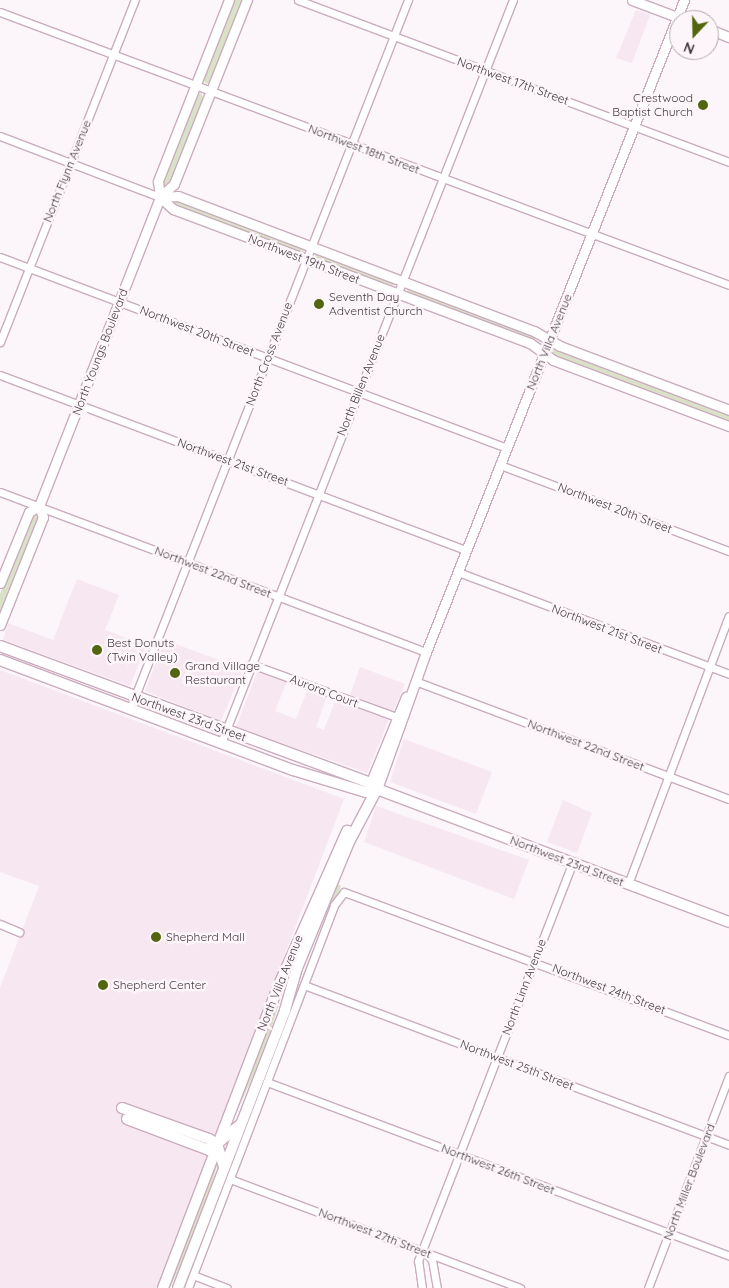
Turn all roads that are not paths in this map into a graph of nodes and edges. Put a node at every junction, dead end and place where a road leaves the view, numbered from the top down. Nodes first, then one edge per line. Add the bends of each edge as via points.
1 (135, 0) edge
2 (229, 0) edge
3 (247, 0) edge
4 (298, 0) edge
5 (408, 0) edge
6 (513, 0) edge
7 (632, 0) edge
8 (0, 12) edge
9 (669, 14) edge
10 (394, 36) junction
11 (669, 46) edge
12 (113, 55) junction
13 (485, 71) junction
14 (195, 86) junction
15 (211, 91) junction
16 (634, 126) junction
17 (0, 136) edge
18 (351, 144) junction
19 (729, 162) edge
20 (70, 163) junction
21 (443, 180) junction
22 (160, 197) junction
23 (591, 234) junction
24 (311, 248) junction
25 (0, 257) edge
26 (306, 260) junction
27 (29, 268) junction
28 (402, 282) junction
29 (729, 285) edge
30 (397, 294) junction
31 (119, 301) junction
32 (550, 340) junction
33 (0, 342) edge
34 (544, 353) junction
35 (268, 358) junction
36 (0, 375) edge
37 (358, 392) junction
38 (79, 404) junction
39 (729, 410) edge
40 (729, 426) edge
41 (507, 448) junction
42 (227, 460) junction
43 (500, 465) junction
44 (0, 492) edge
45 (318, 494) junction
46 (39, 506) junction
47 (466, 550) junction
48 (729, 550) edge
49 (187, 562) junction
50 (458, 572) junction
51 (0, 583) edge
52 (278, 597) junction
53 (729, 616) edge
54 (0, 625) edge
55 (0, 646) edge
56 (426, 652) junction
57 (0, 660) edge
58 (251, 664) junction
59 (52, 666) junction
60 (710, 667) junction
61 (729, 674) edge
62 (48, 678) junction
63 (415, 683) junction
64 (135, 697) junction
65 (130, 709) junction
66 (171, 711) junction
67 (397, 717) junction
68 (210, 726) junction
69 (226, 731) junction
70 (193, 732) junction
71 (221, 743) junction
72 (263, 744) junction
73 (258, 757) junction
74 (297, 757) junction
75 (329, 768) junction
76 (293, 770) junction
77 (669, 776) junction
78 (325, 780) junction
79 (371, 788) junction
80 (729, 799) edge
81 (572, 863) junction
82 (628, 884) junction
83 (349, 891) joint
84 (729, 922) edge
85 (0, 924) edge
86 (19, 932) dead end
87 (534, 961) junction
88 (297, 968) junction
89 (304, 985) junction
90 (277, 991) junction
91 (285, 1010) junction
92 (729, 1034) edge
93 (497, 1058) junction
94 (729, 1076) edge
95 (267, 1082) junction
96 (122, 1108) dead end
97 (127, 1119) dead end
98 (240, 1126) junction
99 (706, 1136) junction
100 (217, 1144) junction
101 (729, 1145) edge
102 (460, 1155) junction
103 (224, 1168) junction
104 (230, 1179) junction
105 (669, 1234) junction
106 (424, 1251) junction
107 (729, 1256) edge
108 (193, 1275) junction
109 (163, 1288) edge
110 (178, 1288) edge
111 (188, 1288) edge
112 (228, 1288) edge
113 (422, 1288) edge
114 (438, 1288) edge
115 (520, 1288) edge
116 (648, 1288) edge

1 - 12 street, North Flynn Avenue
2 - 14 street, North Youngs Boulevard
3 - 15 street, North Youngs Boulevard
4 - 10 street, Northwest 17th Street
5 - 10 street, North Cross Avenue
6 - 13 street, North Billen Avenue
7 - 9 street
8 - 12 street, Northwest 18th Street
10 - 13 street, Northwest 17th Street
10 - 18 street, North Cross Avenue
11 - 16 street, North Villa Avenue
12 - 14 street, Northwest 18th Street
12 - 20 street, North Flynn Avenue
13 - 16 street, Northwest 17th Street
13 - 21 street, North Billen Avenue
14 - 15 street, Northwest 18th Street
14 - 22 street, North Youngs Boulevard via 158,181
15 - 18 street, Northwest 18th Street
15 - 22 street, North Youngs Boulevard via 174,184
16 - 19 street, Northwest 17th Street
16 - 23 street, North Villa Avenue
17 - 20 street, Northwest 19th Street
18 - 21 street, Northwest 18th Street
18 - 24 street, North Cross Avenue
20 - 22 street, Northwest 19th Street
20 - 27 street, North Flynn Avenue
21 - 23 street, Northwest 18th Street
21 - 28 street, North Billen Avenue
22 - 24 street, Northwest 19th Street via 178,196
22 - 26 street, Northwest 19th Street via 173,209
22 - 31 street, North Youngs Boulevard
23 - 29 street, Northwest 18th Street
23 - 32 street, North Villa Avenue
24 - 26 street, North Cross Avenue
24 - 28 street, Northwest 19th Street
25 - 27 street, Northwest 20th Street
26 - 30 street, Northwest 19th Street
26 - 35 street, North Cross Avenue
27 - 31 street, Northwest 20th Street
27 - 33 street, North Flynn Avenue
28 - 30 street, North Billen Avenue
28 - 32 street, Northwest 19th Street via 534,331
30 - 34 street, Northwest 19th Street via 530,343
30 - 37 street, North Billen Avenue
31 - 35 street, Northwest 20th Street
31 - 38 street, North Youngs Boulevard
32 - 34 street, North Villa Avenue
32 - 39 street, Northwest 19th Street
34 - 40 street, Northwest 19th Street via 553,360
34 - 41 street, North Villa Avenue
35 - 37 street, Northwest 20th Street
35 - 42 street, North Cross Avenue
36 - 38 street, Northwest 21st Street
37 - 41 street, Northwest 20th Street
37 - 45 street, North Billen Avenue
38 - 42 street, Northwest 21st Street
38 - 46 street, North Youngs Boulevard
41 - 43 street, North Villa Avenue
42 - 45 street, Northwest 21st Street
42 - 49 street, North Cross Avenue
43 - 47 street, North Villa Avenue
43 - 48 street, Northwest 20th Street
44 - 46 street, Northwest 22nd Street
45 - 47 street, Northwest 21st Street
45 - 52 street, North Billen Avenue
46 - 49 street, Northwest 22nd Street
46 - 51 street, North Youngs Boulevard via 29,512
46 - 54 street, North Youngs Boulevard via 43,517
47 - 50 street, North Villa Avenue
49 - 52 street, Northwest 22nd Street
49 - 64 street, North Cross Avenue
50 - 56 street, North Villa Avenue
50 - 60 street, Northwest 21st Street
52 - 56 street, Northwest 22nd Street
52 - 58 street, North Billen Avenue
53 - 60 street
55 - 59 main road, Northwest 23rd Street
56 - 63 street, North Villa Avenue
57 - 62 main road, Northwest 23rd Street
58 - 67 street, Aurora Court
58 - 69 street, North Billen Avenue
59 - 62 main road
59 - 64 main road, Northwest 23rd Street
60 - 61 street, Northwest 21st Street
60 - 77 street
62 - 65 main road, Northwest 23rd Street
63 - 67 street, North Villa Avenue
63 - 77 street, Northwest 22nd Street
63 - 79 street, North Villa Avenue
64 - 65 street, North Cross Avenue
64 - 66 main road, Northwest 23rd Street
65 - 70 main road, Northwest 23rd Street
66 - 68 main road, Northwest 23rd Street
66 - 70 main road
67 - 79 street, North Villa Avenue
68 - 69 main road, Northwest 23rd Street
68 - 70 main road
69 - 71 street, North Billen Avenue
69 - 72 main road, Northwest 23rd Street
70 - 71 main road, Northwest 23rd Street
71 - 73 main road, Northwest 23rd Street
72 - 73 main road
72 - 74 main road, Northwest 23rd Street
73 - 76 main road, Northwest 23rd Street
74 - 75 main road, Northwest 23rd Street
74 - 76 main road
75 - 78 main road
75 - 79 main road, Northwest 23rd Street
76 - 78 main road, Northwest 23rd Street
77 - 80 street, Northwest 22nd Street
77 - 82 street
78 - 79 main road, Northwest 23rd Street
79 - 81 main road, Northwest 23rd Street
79 - 88 main road, North Villa Avenue
79 - 90 main road, North Villa Avenue via 317,892
81 - 82 main road, Northwest 23rd Street
81 - 87 street, North Linn Avenue
82 - 84 main road, Northwest 23rd Street
83 - 87 street, Northwest 24th Street
83 - 89 street, North Villa Avenue via 338,898
85 - 86 street
87 - 92 street, Northwest 24th Street
87 - 93 street, North Linn Avenue
88 - 90 main road
88 - 91 main road, North Villa Avenue
89 - 93 street, Northwest 25th Street
89 - 95 street, North Villa Avenue
90 - 91 main road
90 - 100 main road, North Villa Avenue
91 - 98 main road, North Villa Avenue
93 - 99 street, Northwest 25th Street
93 - 102 street, North Linn Avenue
94 - 99 street, North Miller Boulevard
95 - 102 street, Northwest 26th Street
95 - 104 street, North Villa Avenue
96 - 100 main road
97 - 100 main road via 209,1150
98 - 100 main road
98 - 103 main road, North Villa Avenue
99 - 101 street, Northwest 25th Street
99 - 105 street, North Miller Boulevard
100 - 103 main road
100 - 109 main road, North Villa Avenue
102 - 105 street, Northwest 26th Street
102 - 106 street, North Linn Avenue
103 - 110 main road, North Villa Avenue
104 - 106 street, Northwest 27th Street
104 - 108 street, North Villa Avenue
105 - 107 street, Northwest 26th Street
105 - 116 street, North Miller Boulevard
106 - 113 street, North Linn Avenue via 418,1261
106 - 114 street via 432,1260
106 - 115 street, Northwest 27th Street
108 - 111 street, North Villa Avenue
108 - 112 street

